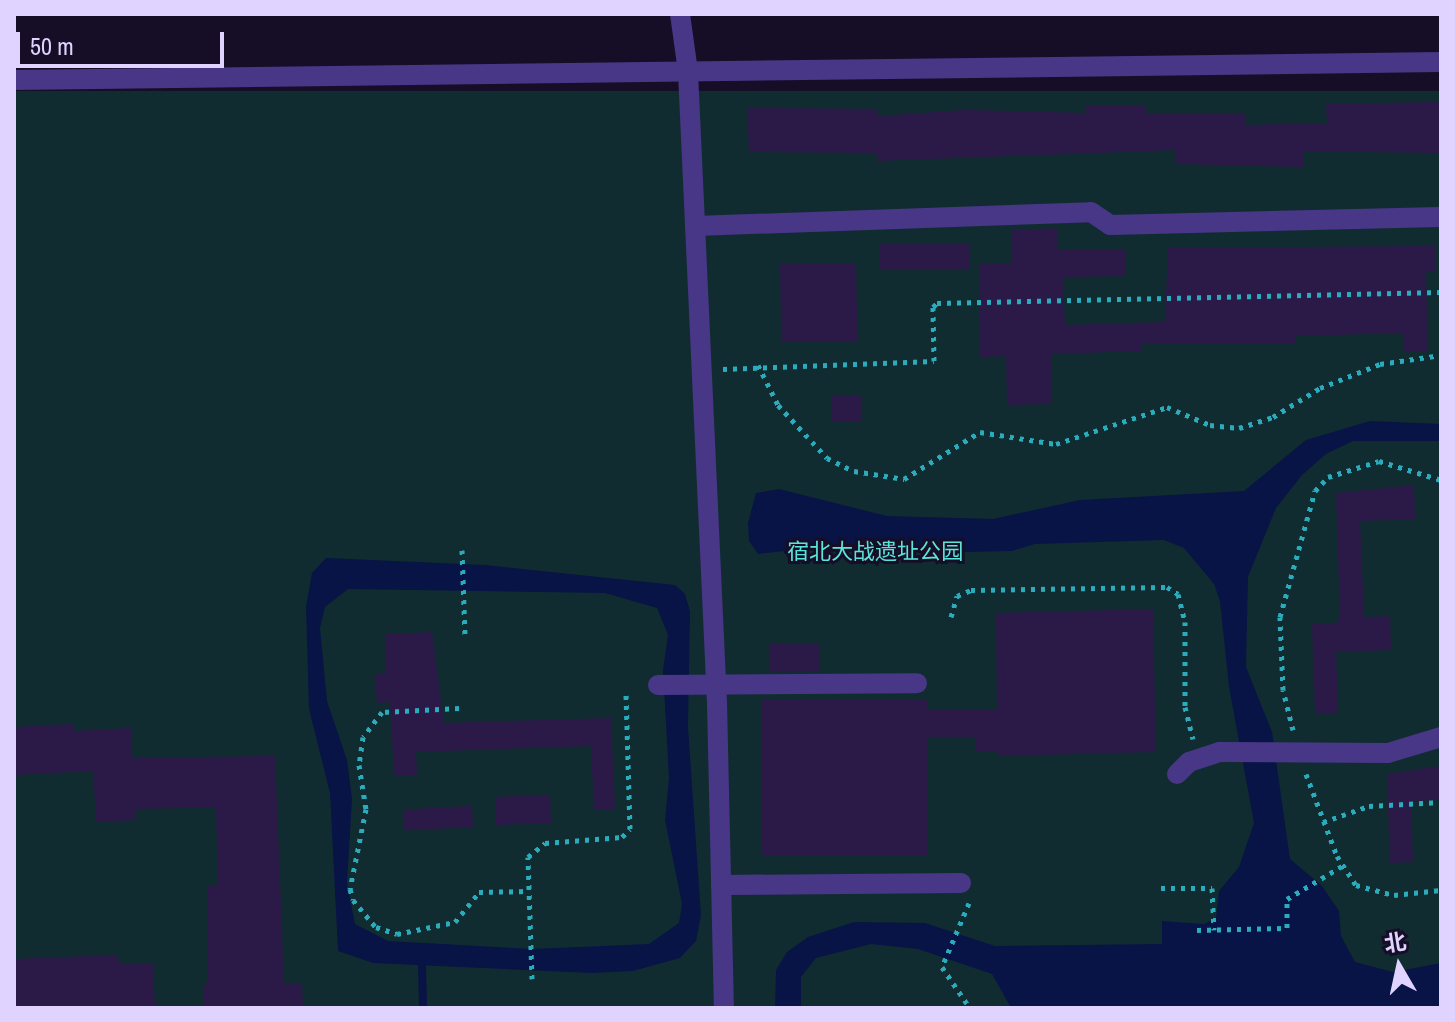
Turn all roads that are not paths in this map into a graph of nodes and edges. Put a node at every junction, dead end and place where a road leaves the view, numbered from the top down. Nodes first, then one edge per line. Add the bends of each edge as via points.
1 (680, 14) edge
2 (1441, 62) edge
3 (688, 72) junction
4 (14, 80) edge
5 (1441, 217) edge
6 (695, 226) junction
7 (917, 683) dead end
8 (716, 684) junction
9 (658, 685) dead end
10 (1441, 737) edge
11 (1177, 774) dead end
12 (721, 885) junction
13 (967, 888) road end
14 (724, 1008) edge

1 - 3 street
2 - 3 street
3 - 4 street
3 - 6 street
5 - 6 street via 1110,225 1091,212
6 - 8 street
7 - 8 street
8 - 9 street
8 - 12 street
10 - 11 street via 1388,753 1219,752 1199,757
12 - 13 street
12 - 14 street

